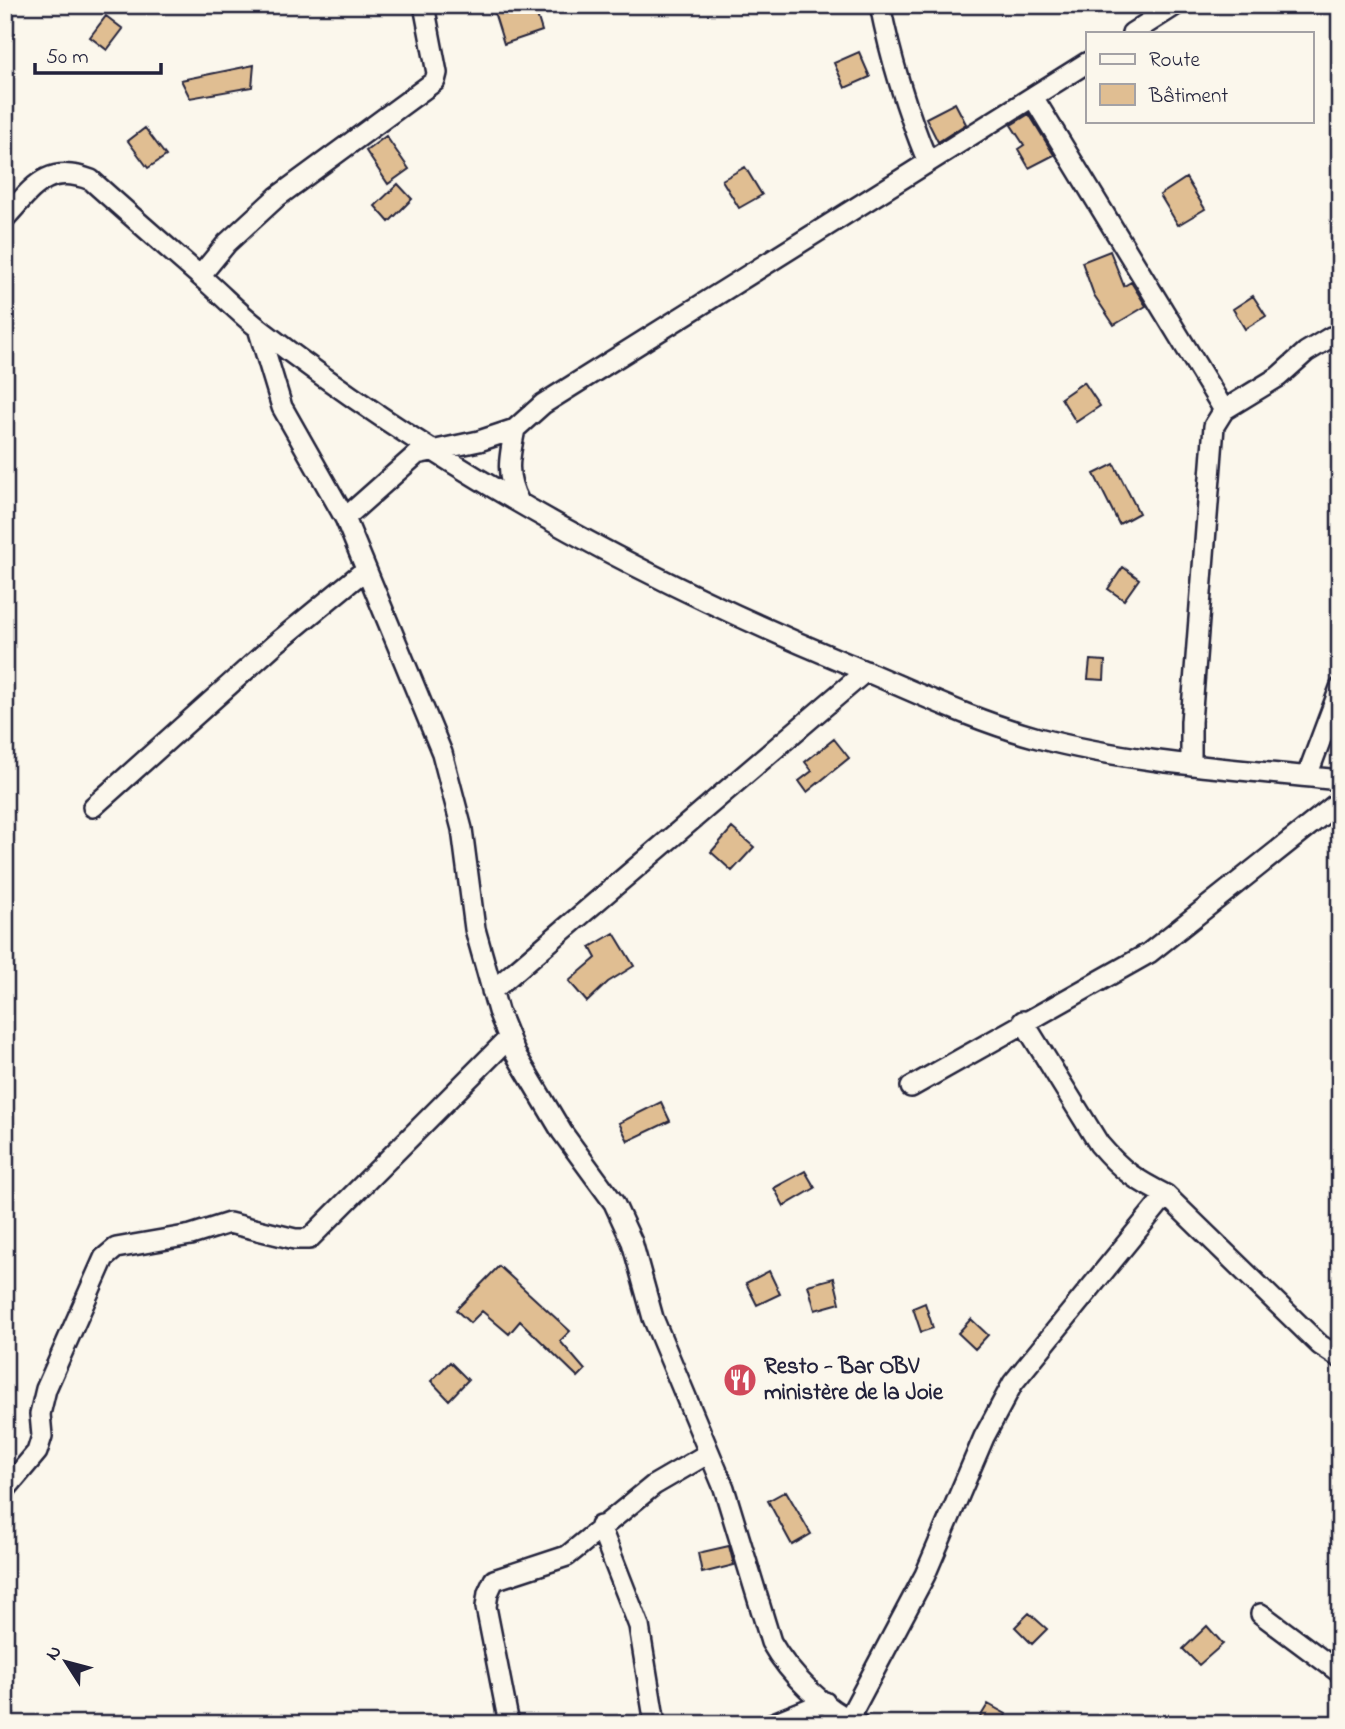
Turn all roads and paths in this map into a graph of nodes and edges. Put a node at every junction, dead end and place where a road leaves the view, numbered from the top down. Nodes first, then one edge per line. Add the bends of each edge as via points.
1 (424, 5) edge
2 (880, 5) edge
3 (1176, 5) edge
4 (1134, 32) edge
5 (1086, 63) edge
6 (1033, 97) junction
7 (927, 160) junction
8 (5, 218) edge
9 (200, 276) junction
10 (258, 328) junction
11 (1340, 336) edge
12 (1224, 410) junction
13 (515, 429) junction
14 (432, 449) junction
15 (519, 502) junction
16 (345, 518) junction
17 (365, 570) junction
18 (866, 671) junction
19 (1340, 688) edge
20 (1191, 765) junction
21 (1307, 776) junction
22 (1340, 780) edge
23 (1340, 801) edge
24 (93, 807) dead end
25 (492, 991) junction
26 (1023, 1021) junction
27 (509, 1038) junction
28 (911, 1087) dead end
29 (1166, 1195) junction
30 (1340, 1358) edge
31 (709, 1453) junction
32 (5, 1490) edge
33 (600, 1526) junction
34 (1261, 1614) dead end
35 (1340, 1673) edge
36 (825, 1702) junction
37 (853, 1722) edge
38 (509, 1724) edge
39 (655, 1724) edge
40 (771, 1724) edge

1 - 9 street via 438,73 430,87 277,197 227,243
2 - 7 street via 891,61
3 - 4 street
5 - 6 street
6 - 7 street
6 - 12 street
7 - 13 street via 543,404
8 - 9 street via 45,177 72,173 91,180
9 - 10 street
10 - 14 street
10 - 16 street via 282,407
11 - 12 street via 1306,352 1278,377
12 - 20 street via 1214,426
13 - 14 street
13 - 15 street via 507,465 509,483
14 - 15 street
14 - 16 street via 417,454
15 - 18 street via 584,541 747,621
16 - 17 street
17 - 24 street via 275,643
17 - 25 street via 442,753 462,829 475,929
18 - 20 street via 1034,737
18 - 25 street
19 - 21 street
20 - 21 street
21 - 22 street
23 - 26 street via 1149,953
25 - 27 street
26 - 28 street
26 - 29 street via 1099,1144 1135,1181
27 - 31 street via 562,1132 614,1203 632,1242 653,1318
27 - 32 street via 309,1238 295,1239 229,1223 191,1235 116,1248 104,1258 46,1389 37,1452
29 - 30 street via 1320,1345
29 - 37 street via 1013,1383
31 - 33 street via 654,1485
31 - 36 street via 771,1642 780,1658
33 - 38 street via 567,1556 495,1580 488,1593 486,1607
33 - 39 street via 639,1626
34 - 35 street
36 - 37 street
36 - 40 street

